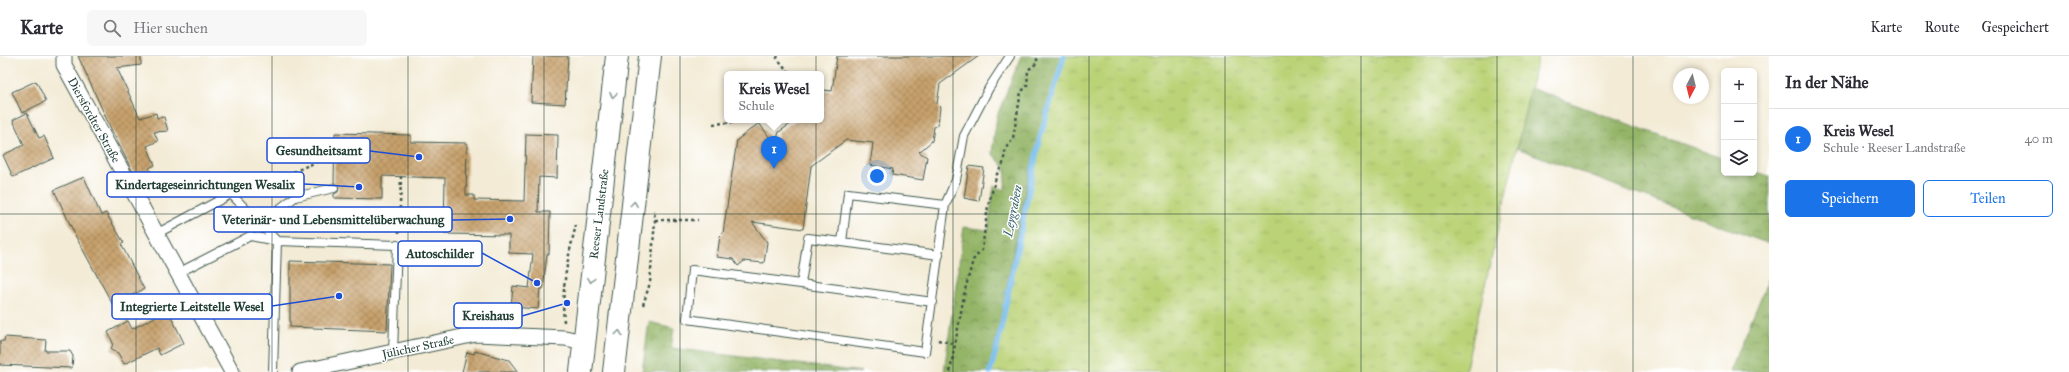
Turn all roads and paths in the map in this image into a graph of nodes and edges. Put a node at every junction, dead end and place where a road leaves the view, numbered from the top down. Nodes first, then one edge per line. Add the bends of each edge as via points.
1 (64, 56) edge
2 (617, 56) edge
3 (650, 56) edge
4 (778, 56) edge
5 (1010, 56) edge
6 (1037, 56) edge
7 (788, 71) edge
8 (724, 123) edge
9 (713, 124) dead end
10 (334, 160) dead end
11 (401, 177) dead end
12 (334, 188) dead end
13 (945, 205) junction
14 (275, 212) junction
15 (655, 220) dead end
16 (698, 220) dead end
17 (260, 224) junction
18 (156, 234) junction
19 (277, 241) junction
20 (842, 242) junction
21 (397, 245) junction
22 (939, 255) junction
23 (178, 273) junction
24 (801, 284) junction
25 (933, 302) junction
26 (938, 340) dead end
27 (584, 342) junction
28 (955, 344) junction
29 (393, 352) junction
30 (232, 372) edge
31 (273, 372) edge
32 (300, 372) edge
33 (581, 372) edge
34 (614, 372) edge
35 (950, 372) edge

1 - 18 street, Diersfordter Straße via 64,65
2 -> 27 main road, Reeser Landstraße
34 -> 3 main road
4 - 7 path
5 - 13 lane via 989,88 964,136 956,180
6 - 28 path via 1037,63 1028,70 1027,86 1020,92 1013,138 1006,148 1003,164 997,174 988,206 982,250 973,260
8 - 9 path
10 - 14 path via 322,159 275,180
11 - 21 path
12 - 14 lane via 295,197
13 - 20 lane via 848,193
13 - 22 lane
14 - 17 lane
15 - 16 path
17 - 18 lane via 231,194
17 - 19 lane
18 - 23 street, Diersfordter Straße
19 - 21 lane
19 - 23 lane via 250,236
19 - 31 lane
20 - 22 lane
20 - 24 lane via 808,238
21 - 29 lane
22 - 25 lane
23 - 30 street, Diersfordter Straße
24 - 25 lane
24 - 25 lane via 692,270 687,319 925,352
26 - 28 path
27 - 29 street, Jülicher Straße via 565,338 476,334
27 - 33 main road, Reeser Landstraße
28 - 35 path
29 - 32 street, Jülicher Straße

